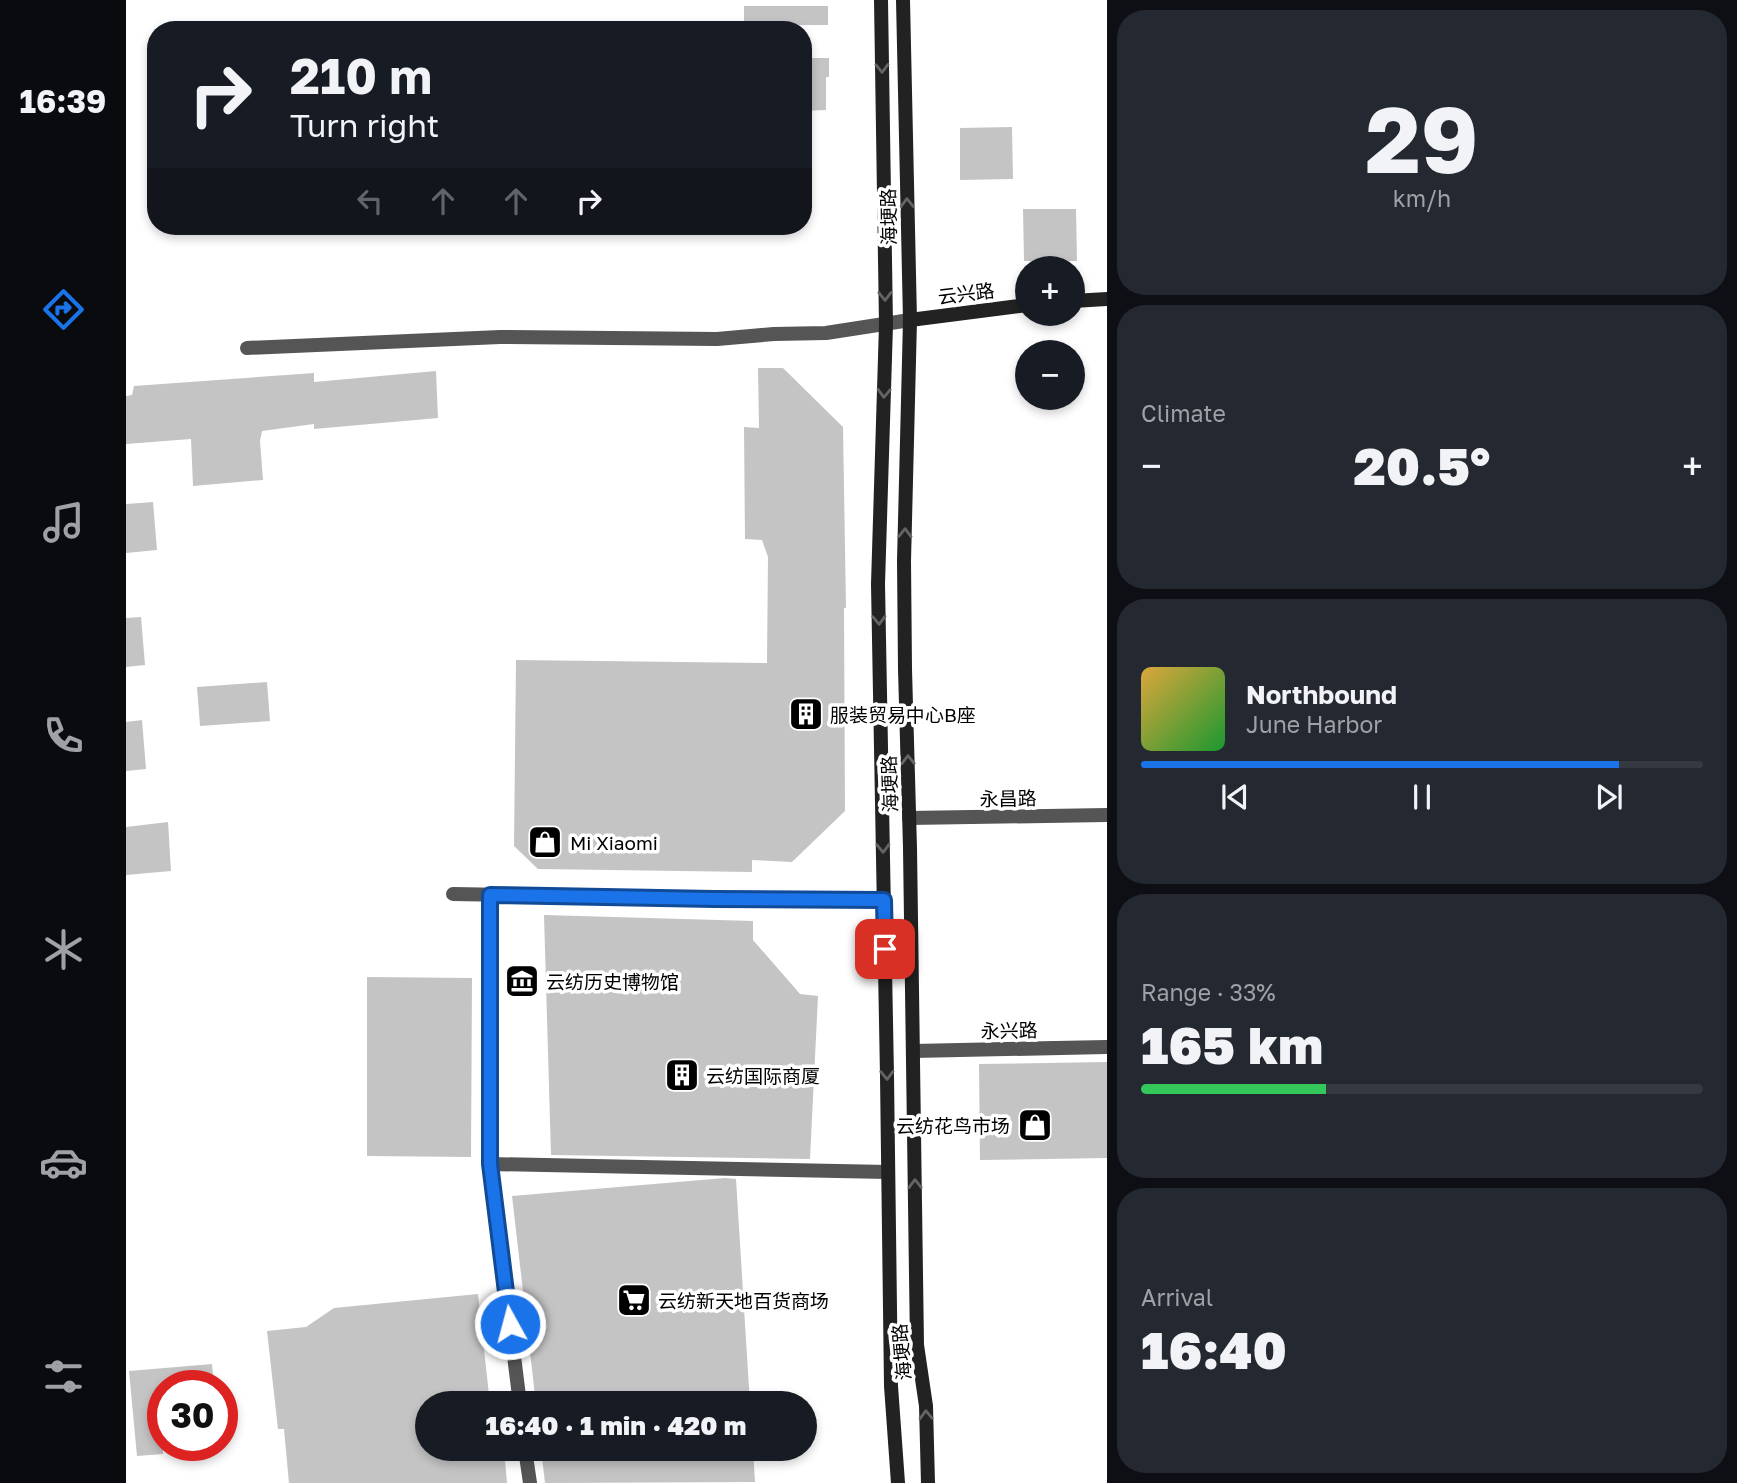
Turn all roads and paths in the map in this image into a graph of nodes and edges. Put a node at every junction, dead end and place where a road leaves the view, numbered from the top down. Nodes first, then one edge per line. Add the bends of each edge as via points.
1 (881, 0) edge
2 (903, 0) edge
3 (1107, 299) edge
4 (1085, 301) edge
5 (1015, 307) edge
6 (910, 320) junction
7 (886, 325) junction
8 (247, 348) dead end
9 (1107, 815) edge
10 (909, 818) junction
11 (453, 894) dead end
12 (490, 895) junction
13 (884, 900) junction
14 (1107, 1047) edge
15 (913, 1051) junction
16 (490, 1164) junction
17 (888, 1172) junction
18 (518, 1391) edge
19 (527, 1461) edge
20 (530, 1483) edge
21 (898, 1483) edge
22 (928, 1483) edge

1 -> 7 main road, 海埂路
6 -> 2 main road, 海埂路
3 - 4 main road
5 - 6 main road, 云兴路
6 - 7 street
10 -> 6 main road, 海埂路 via 904,561
7 - 8 street via 717,339 500,337
7 -> 13 main road, 海埂路 via 878,584
9 - 10 street, 永昌路
10 - 15 main road, 海埂路
11 - 12 street
12 - 13 street
12 - 16 street
13 -> 17 main road, 海埂路
14 - 15 street, 永兴路
22 -> 15 main road, 海埂路 via 926,1406 917,1345
16 - 17 street
16 - 18 street
17 - 21 main road, 海埂路 via 891,1387
19 - 20 street

